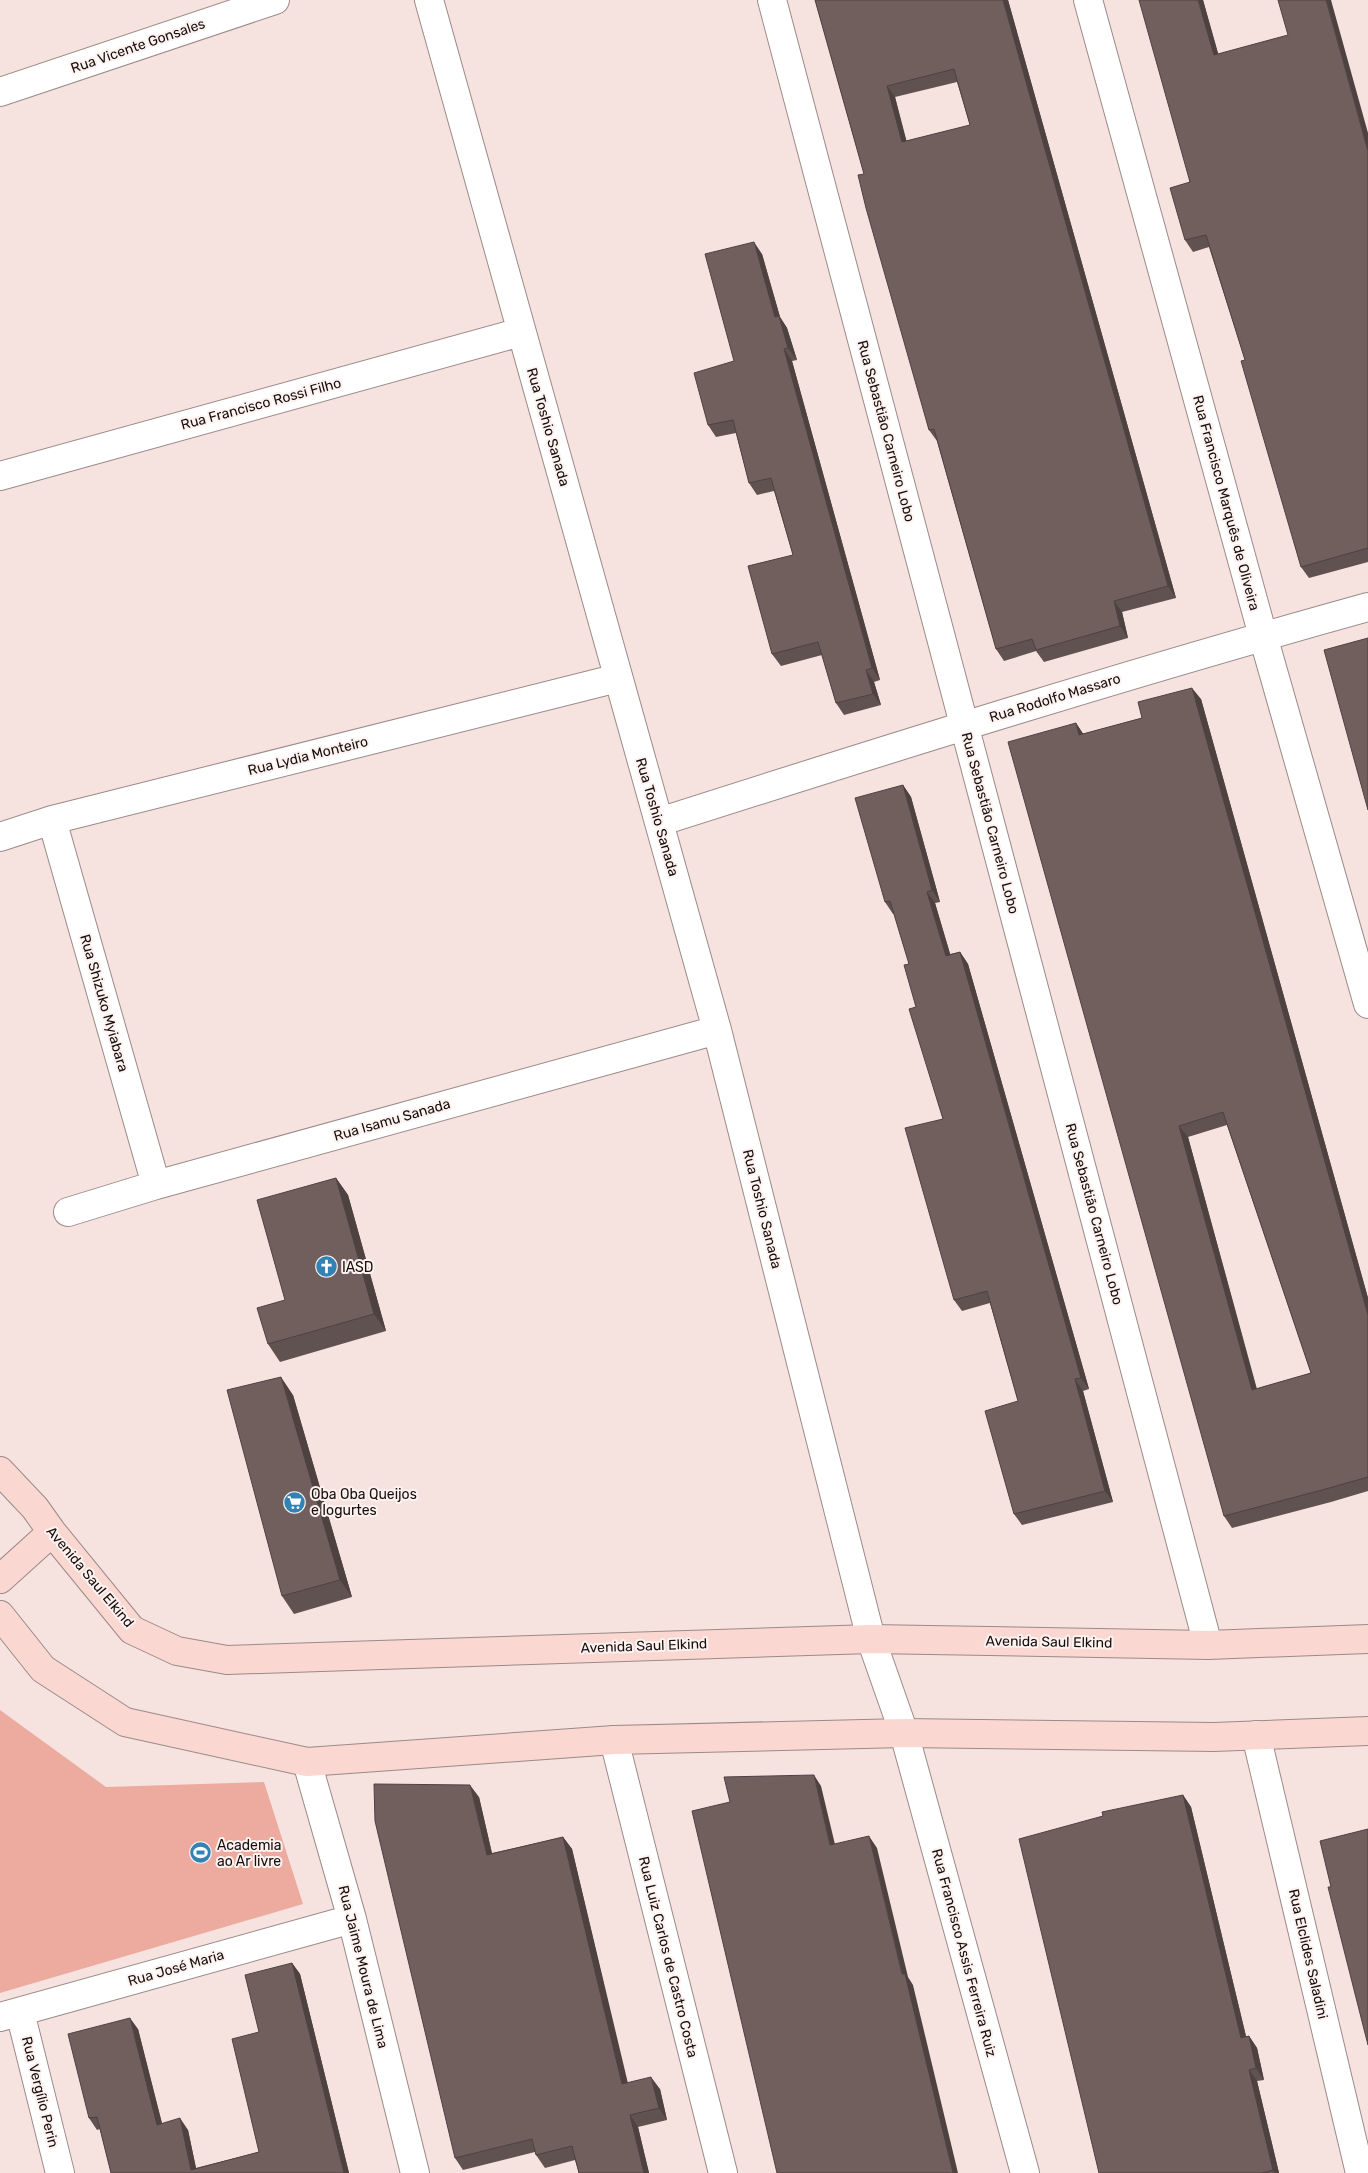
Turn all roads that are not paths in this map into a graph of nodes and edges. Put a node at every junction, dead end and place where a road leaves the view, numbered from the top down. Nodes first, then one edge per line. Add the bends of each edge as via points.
1 (275, 0) edge
2 (428, 0) edge
3 (772, 0) edge
4 (1088, 0) edge
5 (0, 92) edge
6 (521, 332) junction
7 (0, 476) edge
8 (1368, 607) edge
9 (1263, 636) junction
10 (618, 678) junction
11 (964, 725) junction
12 (52, 820) junction
13 (659, 822) junction
14 (0, 838) edge
15 (1368, 1004) edge
16 (717, 1030) junction
17 (156, 1185) junction
18 (68, 1212) dead end
19 (0, 1471) edge
20 (52, 1532) junction
21 (0, 1579) edge
22 (0, 1615) edge
23 (871, 1639) junction
24 (1368, 1639) edge
25 (1208, 1646) junction
26 (1368, 1731) edge
27 (904, 1733) junction
28 (1256, 1735) junction
29 (614, 1740) junction
30 (307, 1762) junction
31 (352, 1919) junction
32 (10, 2014) edge
33 (60, 2173) edge
34 (416, 2173) edge
35 (723, 2173) edge
36 (1025, 2173) edge
37 (1360, 2173) edge

1 - 5 street, Rua Vicente Gonsales
2 - 6 street, Rua Toshio Sanada
3 - 11 street, Rua Sebastião Carneiro Lobo
4 - 9 street, Rua Francisco Marquês de Oliveira
6 - 7 street, Rua Francisco Rossi Filho
6 - 10 street, Rua Toshio Sanada
8 - 9 street, Rua Rodolfo Massaro
9 - 11 street, Rua Rodolfo Massaro
9 - 15 street, Rua Francisco Marquês de Oliveira
10 - 12 street, Rua Lydia Monteiro
10 - 13 street, Rua Toshio Sanada
11 - 13 street, Rua Rodolfo Massaro
11 - 25 street, Rua Sebastião Carneiro Lobo
12 - 14 street, Rua Lydia Monteiro
12 - 17 street, Rua Shizuko Myiabara
13 - 16 street, Rua Toshio Sanada
16 - 17 street, Rua Isamu Sanada
16 - 23 street, Rua Toshio Sanada
17 - 18 street, Rua Isamu Sanada
19 - 20 main road, Avenida Saul Elkind via 35,1508
20 - 21 main road
20 - 23 main road, Avenida Saul Elkind via 132,1630 177,1651 227,1660
22 - 30 main road via 43,1669 125,1722
23 - 25 main road, Avenida Saul Elkind
23 - 27 street, Rua Toshio Sanada
24 - 25 main road, Avenida Saul Elkind
26 - 28 main road
27 - 28 main road
27 - 29 main road
27 - 36 street, Rua Francisco Assis Ferreira Ruiz
28 - 37 street, Rua Elclides Saladini
29 - 30 main road
29 - 35 street, Rua Luiz Carlos de Castro Costa
30 - 31 street, Rua Jaime Moura de Lima
31 - 32 street, Rua José Maria
31 - 34 street, Rua Jaime Moura de Lima
32 - 33 street, Rua Vergílio Perin

